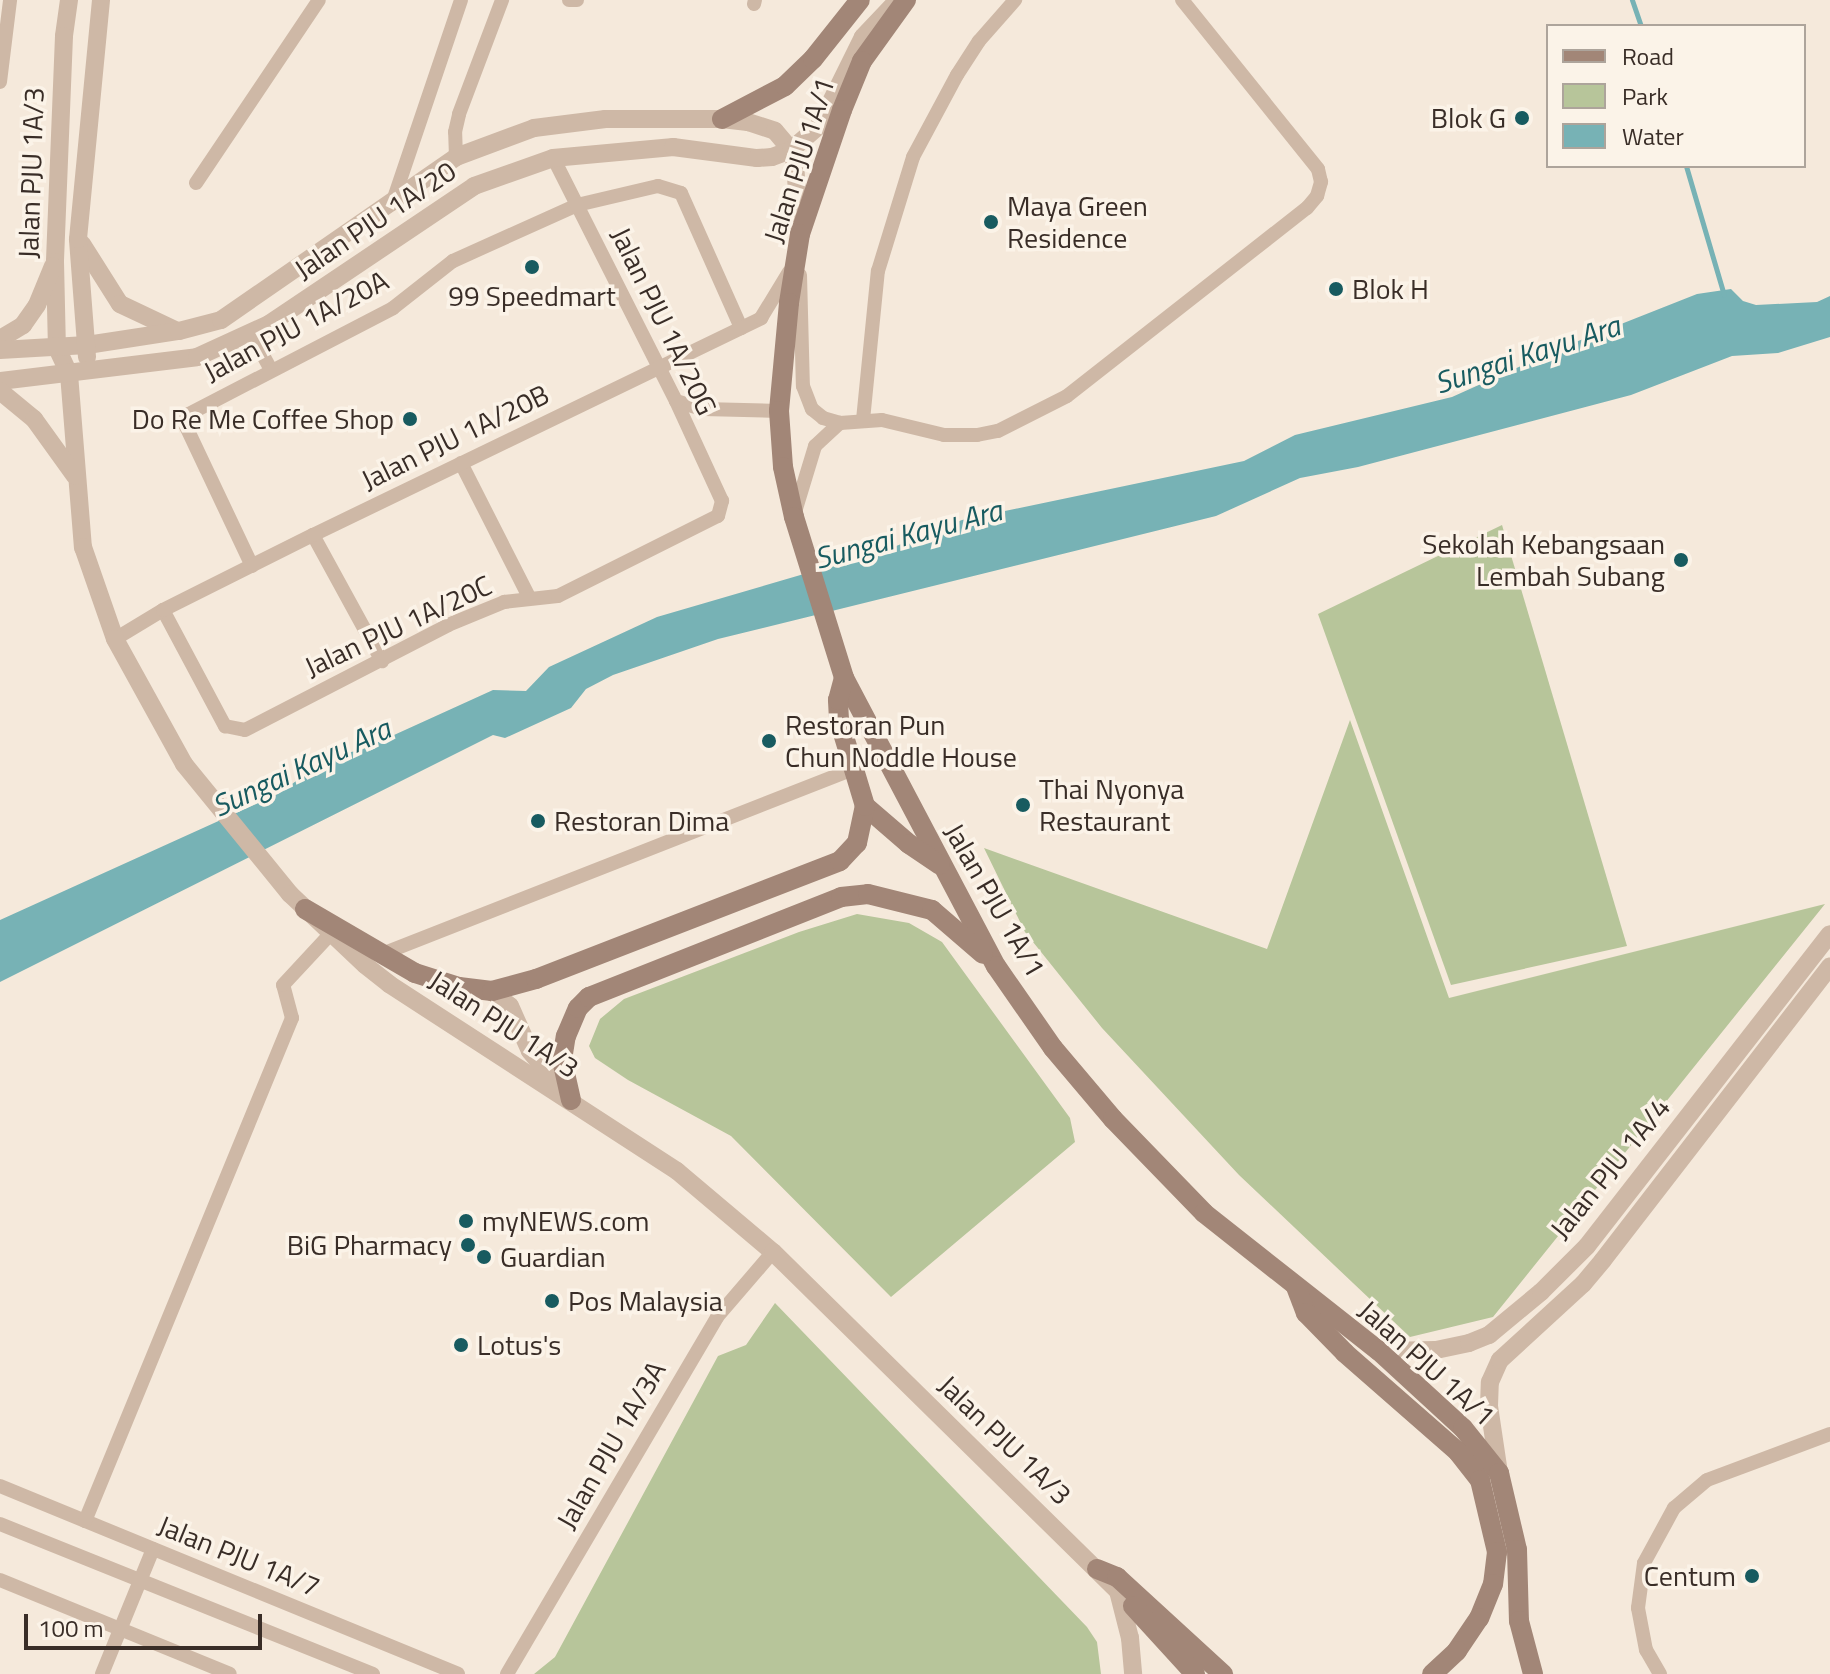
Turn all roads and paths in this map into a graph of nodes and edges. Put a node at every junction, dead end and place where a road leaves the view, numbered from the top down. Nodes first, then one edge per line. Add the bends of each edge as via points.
1 (10, 0) edge
2 (69, 0) edge
3 (101, 0) edge
4 (319, 0) edge
5 (461, 0) edge
6 (502, 0) edge
7 (569, 0) edge
8 (577, 0) edge
9 (860, 0) edge
10 (898, 0) edge
11 (906, 0) edge
12 (1015, 0) edge
13 (1182, 0) edge
14 (0, 82) edge
15 (722, 119) junction
16 (791, 150) junction
17 (456, 157) junction
18 (553, 158) junction
19 (196, 183) dead end
20 (391, 204) junction
21 (577, 205) junction
22 (800, 234) junction
23 (78, 239) junction
24 (55, 262) junction
25 (794, 262) junction
26 (741, 328) junction
27 (179, 331) junction
28 (251, 333) junction
29 (0, 339) edge
30 (87, 345) junction
31 (57, 348) junction
32 (0, 350) edge
33 (658, 369) junction
34 (271, 370) junction
35 (88, 372) junction
36 (69, 374) junction
37 (0, 381) edge
38 (0, 391) edge
39 (676, 401) junction
40 (779, 411) junction
41 (863, 420) junction
42 (840, 423) junction
43 (461, 463) junction
44 (75, 476) junction
45 (722, 509) joint
46 (794, 517) junction
47 (313, 535) junction
48 (252, 566) junction
49 (529, 597) junction
50 (163, 610) junction
51 (115, 639) junction
52 (382, 661) junction
53 (843, 674) junction
54 (856, 768) junction
55 (865, 806) junction
56 (944, 867) junction
57 (305, 909) joint
58 (333, 931) junction
59 (1830, 934) edge
60 (382, 954) junction
61 (996, 966) junction
62 (1830, 966) edge
63 (492, 991) junction
64 (571, 1100) junction
65 (773, 1252) junction
66 (1296, 1287) junction
67 (1541, 1292) junction
68 (1558, 1305) junction
69 (1379, 1351) junction
70 (1830, 1434) edge
71 (1499, 1473) junction
72 (0, 1486) edge
73 (85, 1521) junction
74 (0, 1524) edge
75 (153, 1549) junction
76 (1097, 1569) junction
77 (0, 1580) edge
78 (141, 1580) junction
79 (1118, 1591) junction
80 (120, 1629) junction
81 (102, 1674) edge
82 (230, 1674) edge
83 (373, 1674) edge
84 (458, 1674) edge
85 (507, 1674) edge
86 (1133, 1674) edge
87 (1195, 1674) edge
88 (1223, 1674) edge
89 (1432, 1674) edge
90 (1533, 1674) edge
91 (1660, 1674) edge

1 - 14 street
2 - 24 street, Jalan PJU 1A/3
3 - 23 street, Jalan PJU 1A/3
4 - 19 street
5 - 20 street, Jalan PJU 1A/20
6 - 17 street via 459,114
7 - 8 street
9 - 15 main road, Jalan PJU 1A/1 via 785,86
10 - 16 street via 863,37 819,126
11 - 22 main road, Jalan PJU 1A/1 via 862,61
12 - 41 street via 964,64 913,157 878,271
13 - 41 street via 1318,169 1317,196 1050,408 977,435 934,434 894,422
15 - 16 street, Jalan PJU 1A/20 via 775,131
15 - 17 street, Jalan PJU 1A/20 via 605,119 534,128
16 - 18 street, Jalan PJU 1A/20 via 757,158 673,147
16 - 22 street
17 - 20 street, Jalan PJU 1A/20
18 - 21 street, Jalan PJU 1A/20G
18 - 28 street, Jalan PJU 1A/20 via 474,186
20 - 27 street, Jalan PJU 1A/20 via 221,320
21 - 26 street, Jalan PJU 1A/20A via 658,186 681,193
21 - 33 street, Jalan PJU 1A/20G
21 - 34 street, Jalan PJU 1A/20A via 453,261 393,308
22 - 25 main road, Jalan PJU 1A/1
22 - 42 street via 803,386 812,409
23 - 27 street via 120,304
23 - 30 street, Jalan PJU 1A/3
24 - 29 street via 23,325
24 - 31 street, Jalan PJU 1A/3
25 - 26 street, Jalan PJU 1A/20B via 761,318
25 - 40 main road, Jalan PJU 1A/1
26 - 33 street, Jalan PJU 1A/20B
27 - 30 street, Jalan PJU 1A/20
28 - 34 street
28 - 35 street, Jalan PJU 1A/20 via 197,357
30 - 31 street, Jalan PJU 1A/20
30 - 35 street, Jalan PJU 1A/3
31 - 32 street, Jalan PJU 1A/20
31 - 36 street
33 - 39 street, Jalan PJU 1A/20G
33 - 43 street, Jalan PJU 1A/20B
34 - 48 street, Jalan PJU 1A/20A via 187,415 184,422
35 - 36 street, Jalan PJU 1A/20
36 - 37 street, Jalan PJU 1A/20
36 - 44 street
38 - 44 street via 34,419
39 - 40 street via 703,409
39 - 45 street, Jalan PJU 1A/20G
40 - 46 main road, Jalan PJU 1A/1
41 - 42 street
42 - 46 street via 815,446
43 - 47 street, Jalan PJU 1A/20B
43 - 49 street
44 - 51 street via 83,547
45 - 49 street, Jalan PJU 1A/20C via 718,516 558,596
46 - 53 main road, Jalan PJU 1A/1
47 - 48 street, Jalan PJU 1A/20B
47 - 52 street
48 - 50 street, Jalan PJU 1A/20B
49 - 52 street, Jalan PJU 1A/20C via 448,625
50 - 51 street, Jalan PJU 1A/20B
50 - 52 street, Jalan PJU 1A/20C via 225,726 245,730
51 - 57 street via 184,764
53 - 54 main road via 839,720
53 - 56 main road, Jalan PJU 1A/1
54 - 55 main road
54 - 60 street, Jalan PJU 1A/3
55 - 56 main road
55 - 63 main road via 857,843 840,861 536,979
56 - 61 main road, Jalan PJU 1A/1
57 - 58 main road
58 - 60 main road
58 - 64 street, Jalan PJU 1A/3 via 389,984
58 - 73 street via 283,985 292,1018
59 - 67 street, Jalan PJU 1A/4 via 1587,1246
60 - 63 main road via 436,981
61 - 64 main road via 932,910 868,894 841,897 589,997 566,1036 562,1060
61 - 66 main road, Jalan PJU 1A/1 via 1053,1048 1118,1126 1204,1213
62 - 68 street, Jalan PJU 1A/4 via 1603,1260
63 - 64 street via 510,1006 530,1051
64 - 65 street, Jalan PJU 1A/3 via 677,1171
65 - 76 street, Jalan PJU 1A/3
65 - 85 street, Jalan PJU 1A/3A via 717,1317
66 - 69 main road, Jalan PJU 1A/1
66 - 89 main road via 1306,1313 1458,1452 1480,1480 1497,1552 1493,1584 1457,1651
67 - 68 street
67 - 69 street, Jalan PJU 1A/4 via 1489,1335 1469,1343 1436,1350
68 - 71 street, Jalan PJU 1A/4 via 1494,1370 1489,1406
69 - 71 main road, Jalan PJU 1A/1 via 1463,1428
70 - 91 street via 1707,1480 1674,1508 1644,1563 1638,1608 1646,1650
71 - 90 main road, Jalan PJU 1A/1 via 1517,1550 1519,1621
72 - 73 street, Jalan PJU 1A/7
73 - 75 street, Jalan PJU 1A/7
74 - 78 street
75 - 78 street
75 - 84 street, Jalan PJU 1A/7
76 - 79 street, Jalan PJU 1A/3
76 - 88 main road via 1117,1577
77 - 80 street
78 - 80 street
78 - 83 street
79 - 86 street
79 - 87 main road
80 - 81 street
80 - 82 street

